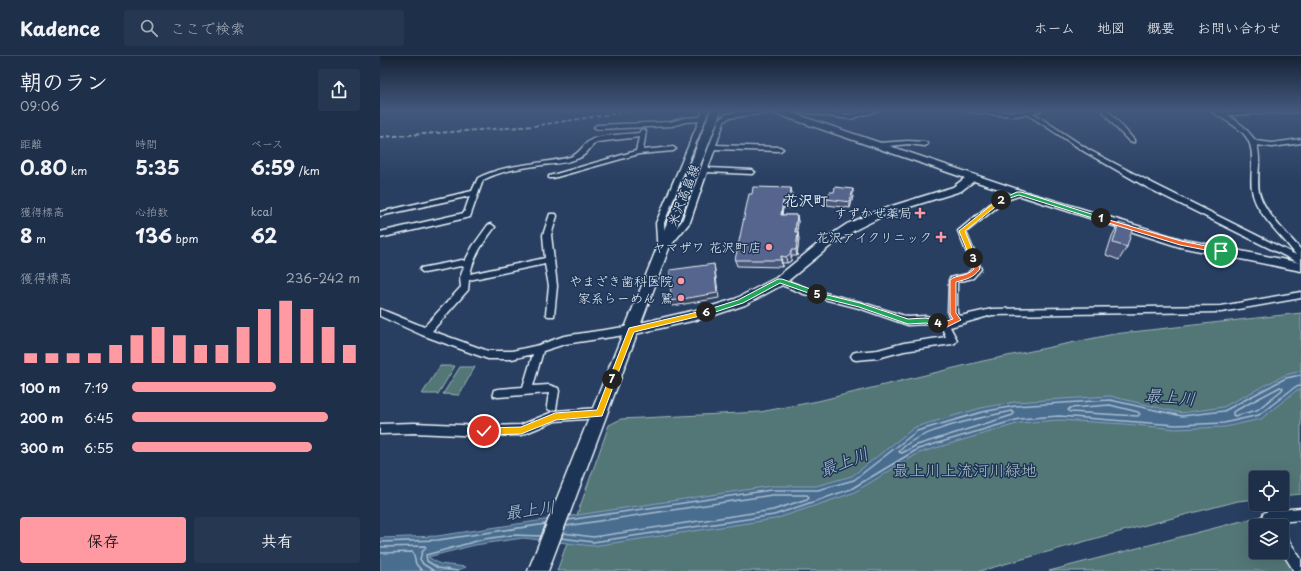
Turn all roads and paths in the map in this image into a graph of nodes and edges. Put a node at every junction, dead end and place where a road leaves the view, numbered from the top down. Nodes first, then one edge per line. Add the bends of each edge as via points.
1 (696, 134) edge
2 (707, 134) edge
3 (716, 134) edge
4 (846, 134) edge
5 (1061, 134) edge
6 (1125, 134) edge
7 (1246, 134) edge
8 (641, 135) joint
9 (775, 140) dead end
10 (1132, 141) dead end
11 (1301, 141) edge
12 (1253, 143) junction
13 (926, 144) dead end
14 (879, 145) junction
15 (712, 147) junction
16 (759, 148) junction
17 (673, 149) dead end
18 (639, 152) junction
19 (756, 158) dead end
20 (704, 170) junction
21 (752, 172) dead end
22 (551, 177) dead end
23 (973, 177) junction
24 (475, 193) junction
25 (1019, 193) junction
26 (380, 214) edge
27 (553, 216) dead end
28 (491, 227) dead end
29 (380, 235) edge
30 (661, 253) junction
31 (549, 260) junction
32 (1301, 260) edge
33 (467, 265) junction
34 (1301, 267) edge
35 (424, 270) dead end
36 (464, 278) junction
37 (780, 281) junction
38 (1301, 295) edge
39 (380, 312) edge
40 (551, 314) dead end
41 (958, 320) junction
42 (945, 325) junction
43 (631, 330) junction
44 (425, 332) junction
45 (538, 349) junction
46 (856, 356) dead end
47 (528, 390) junction
48 (498, 393) dead end
49 (552, 406) dead end
50 (597, 420) junction
51 (380, 429) edge
52 (1301, 514) edge
53 (1269, 519) edge
54 (1289, 551) edge
55 (538, 571) edge
56 (1301, 571) edge

1 - 30 street via 660,223
2 - 30 main road, 米沢高畠線, bridge
3 - 15 street
4 - 14 street
5 - 32 street via 1152,186
6 - 10 street
7 - 12 street
8 - 18 street
8 - 24 street via 595,140 583,154 570,159 518,166 485,176 480,179
9 - 16 street via 776,149
11 - 12 street
12 - 32 street via 1258,200 1300,254
13 - 14 street
14 - 23 street
15 - 16 street
15 - 20 street
16 - 19 street
17 - 18 street
18 - 22 street
20 - 21 street
20 - 30 street via 686,222
23 - 25 street
23 - 37 street via 957,189 883,212 851,227 824,245
24 - 26 street
24 - 29 street via 467,215
25 - 34 street via 1180,243
25 - 41 street via 1003,198 962,231 977,269 970,276 953,280 953,314
27 - 31 street via 547,235
28 - 33 street via 481,239
30 - 43 main road, 米沢高畠線
31 - 36 street
31 - 40 street via 553,286
33 - 35 street via 462,263
33 - 36 street
36 - 44 street via 464,288
37 - 42 street via 807,292 860,305 908,322 926,320
37 - 43 street via 734,304
38 - 41 street via 1222,309 992,312
39 - 44 street
41 - 42 street
42 - 46 street via 952,340
43 - 45 street via 564,340
43 - 50 main road, 米沢高畠線
44 - 45 street via 488,355 512,355
45 - 47 street
47 - 48 street
47 - 49 street via 554,391
50 - 51 street via 555,416 521,430
50 - 55 main road, 米沢高畠線
52 - 53 street via 1268,517
54 - 56 street

